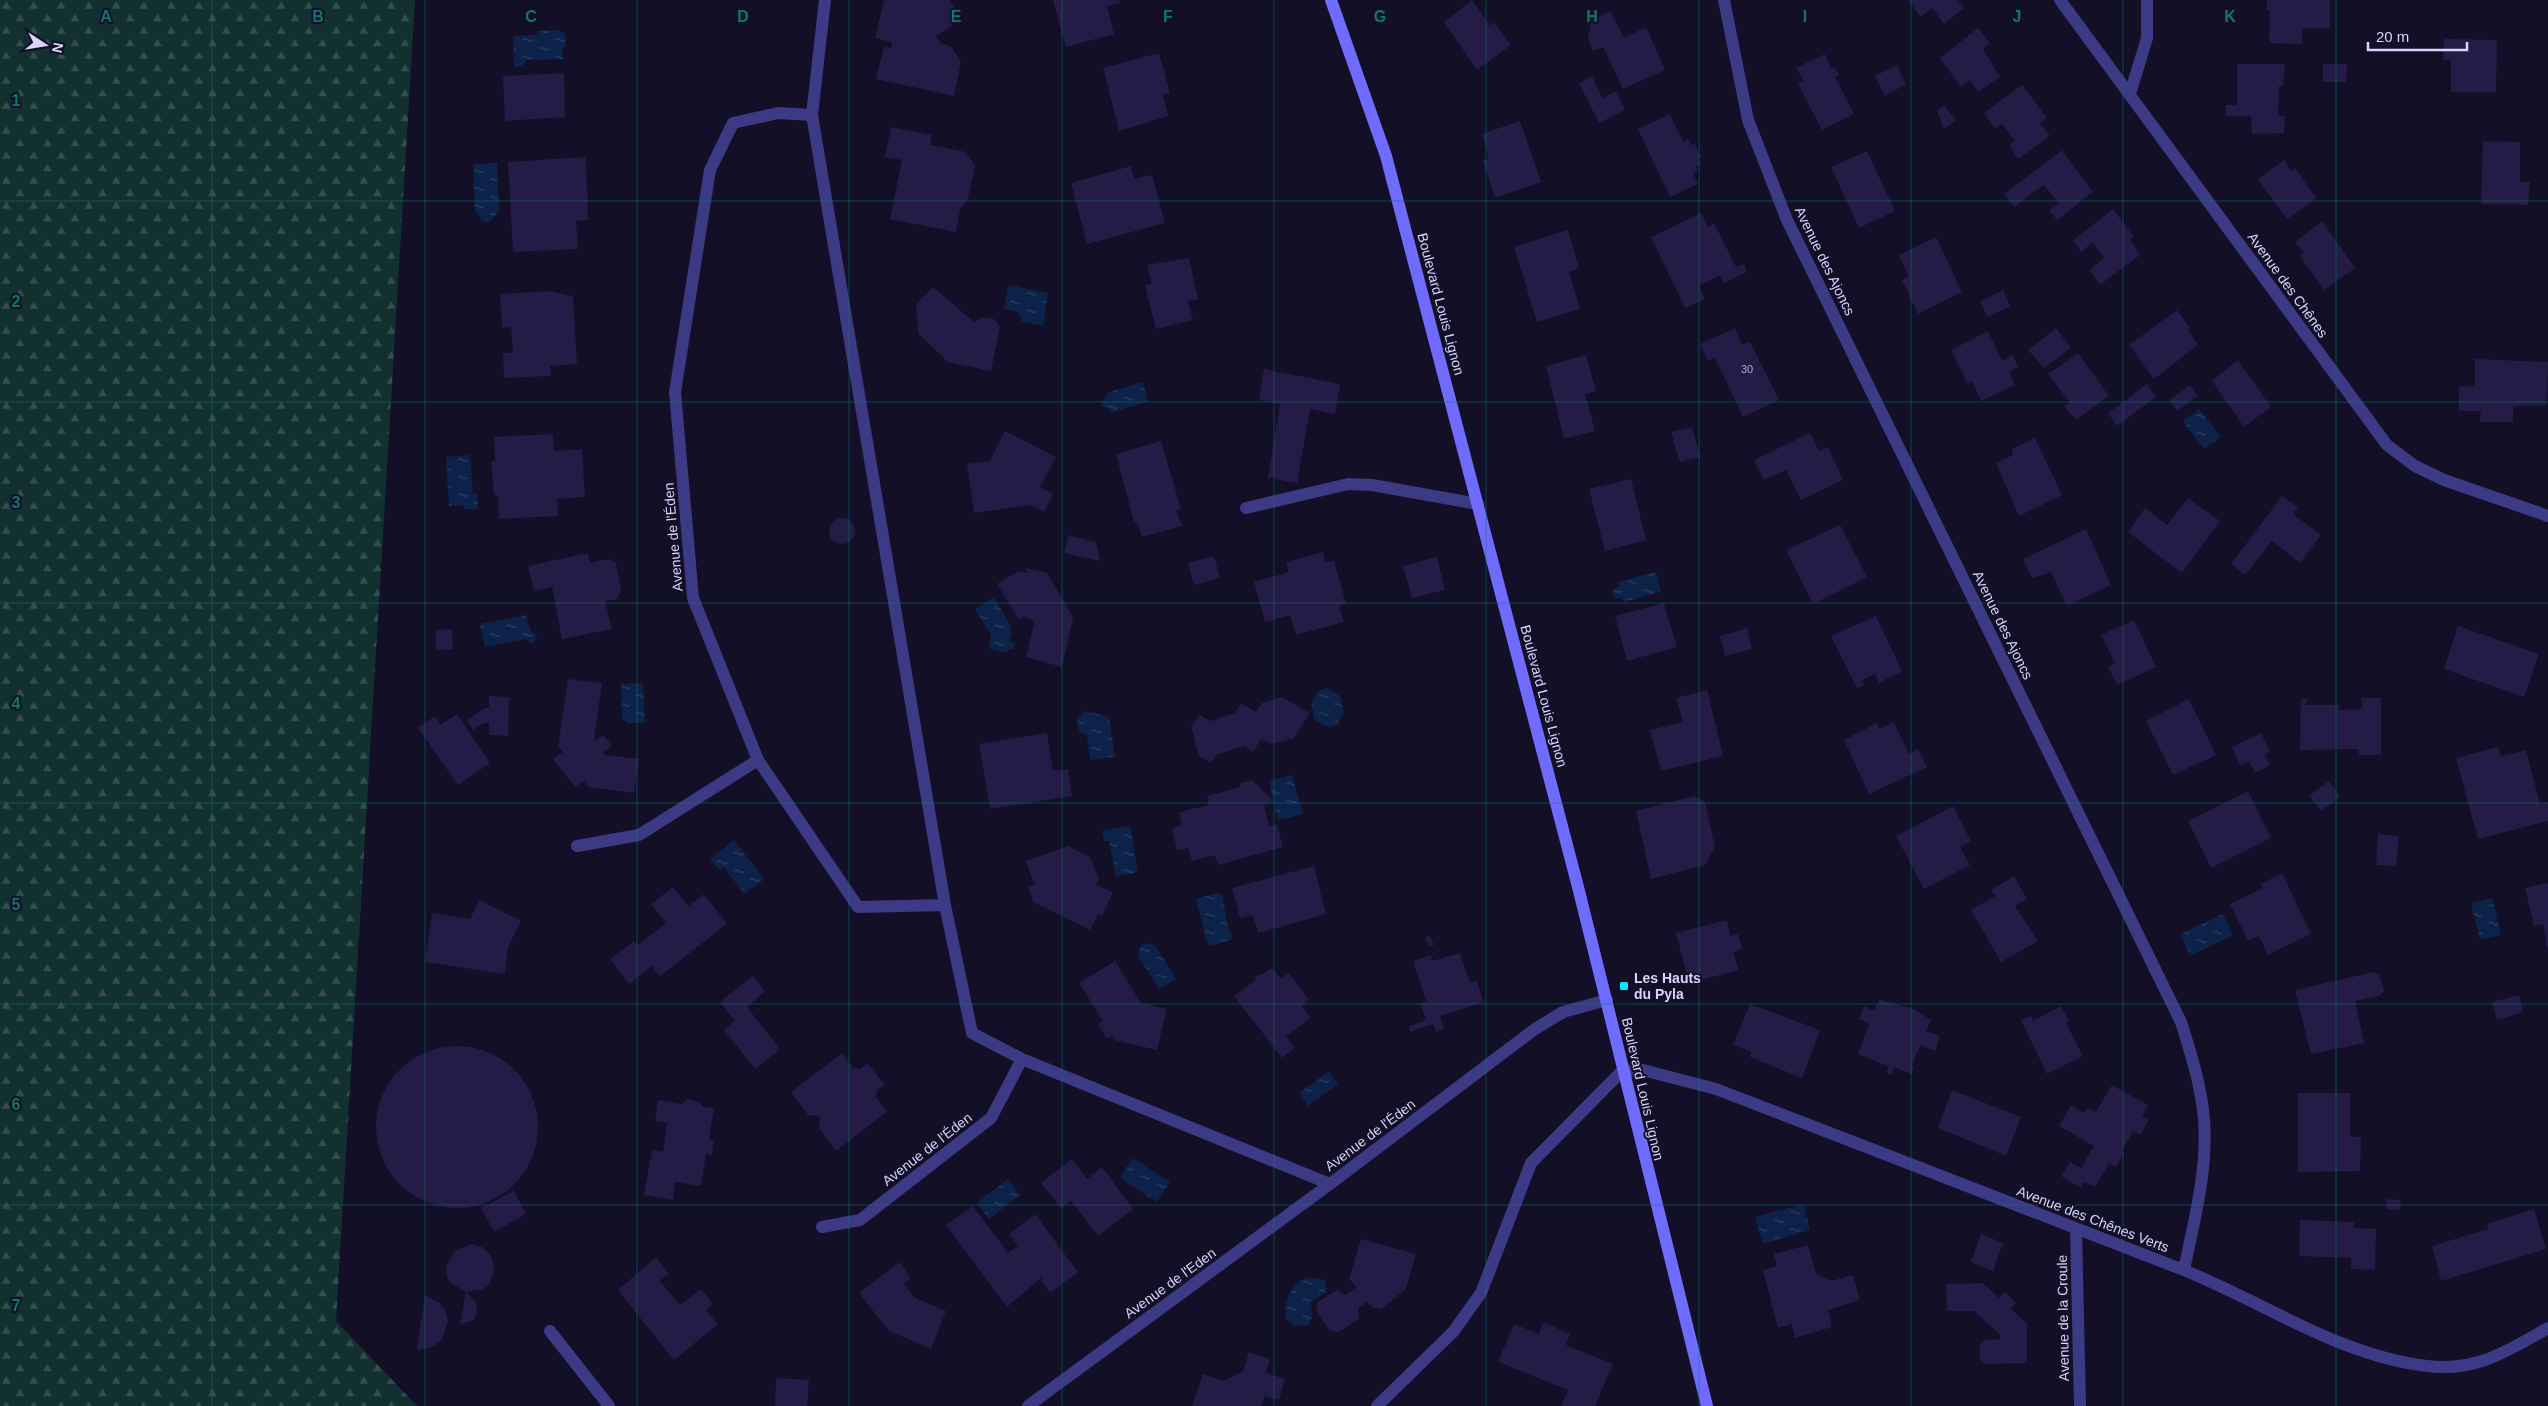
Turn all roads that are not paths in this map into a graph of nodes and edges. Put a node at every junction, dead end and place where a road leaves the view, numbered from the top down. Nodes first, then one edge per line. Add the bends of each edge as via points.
1 (825, 0) edge
2 (1331, 0) edge
3 (1724, 0) edge
4 (2060, 0) edge
5 (2147, 0) edge
6 (2130, 94) junction
7 (812, 115) junction
8 (1478, 504) junction
9 (1246, 508) dead end
10 (2548, 516) edge
11 (758, 760) junction
12 (577, 846) dead end
13 (945, 905) junction
14 (1607, 1000) junction
15 (1022, 1059) junction
16 (1622, 1071) junction
17 (1330, 1184) junction
18 (822, 1227) dead end
19 (2076, 1229) junction
20 (2184, 1270) junction
21 (2548, 1328) edge
22 (550, 1331) dead end
23 (609, 1406) edge
24 (1028, 1406) edge
25 (1377, 1406) edge
26 (1707, 1406) edge
27 (2080, 1406) edge

1 - 7 street, Avenue de l'Éden
2 - 8 main road, Boulevard Louis Lignon via 1386,156
3 - 20 street, Avenue des Ajoncs via 1748,120 1787,220 2181,1022 2198,1078 2204,1120 2202,1181
4 - 6 street, Avenue des Chênes
5 - 6 street via 2147,38
6 - 10 street, Avenue des Chênes via 2387,445 2415,466 2444,480
7 - 11 street, Avenue de l'Éden via 778,113 733,124 710,170 675,392 693,598
7 - 13 street, Avenue de l'Éden
8 - 9 street via 1372,485 1348,484
8 - 14 main road, Boulevard Louis Lignon
11 - 12 street via 639,835
11 - 13 street, Avenue de l'Éden via 858,907
13 - 15 street, Avenue de l'Éden via 972,1033
14 - 16 main road, Boulevard Louis Lignon
14 - 17 street, Avenue de l'Éden via 1563,1012 1536,1029
15 - 17 street, Avenue de l'Éden
15 - 18 street, Avenue de l'Éden via 991,1118 860,1220
16 - 19 street, Avenue des Chênes Verts via 1643,1070 1716,1089
16 - 25 street via 1530,1163 1480,1293 1453,1332
16 - 26 main road, Boulevard Louis Lignon
17 - 24 street, Avenue de l'Eden
19 - 20 street, Avenue des Chênes Verts
19 - 27 street, Avenue de la Croule
20 - 21 street, Avenue des Chênes Verts via 2358,1350 2429,1366 2461,1366 2495,1358
22 - 23 street

